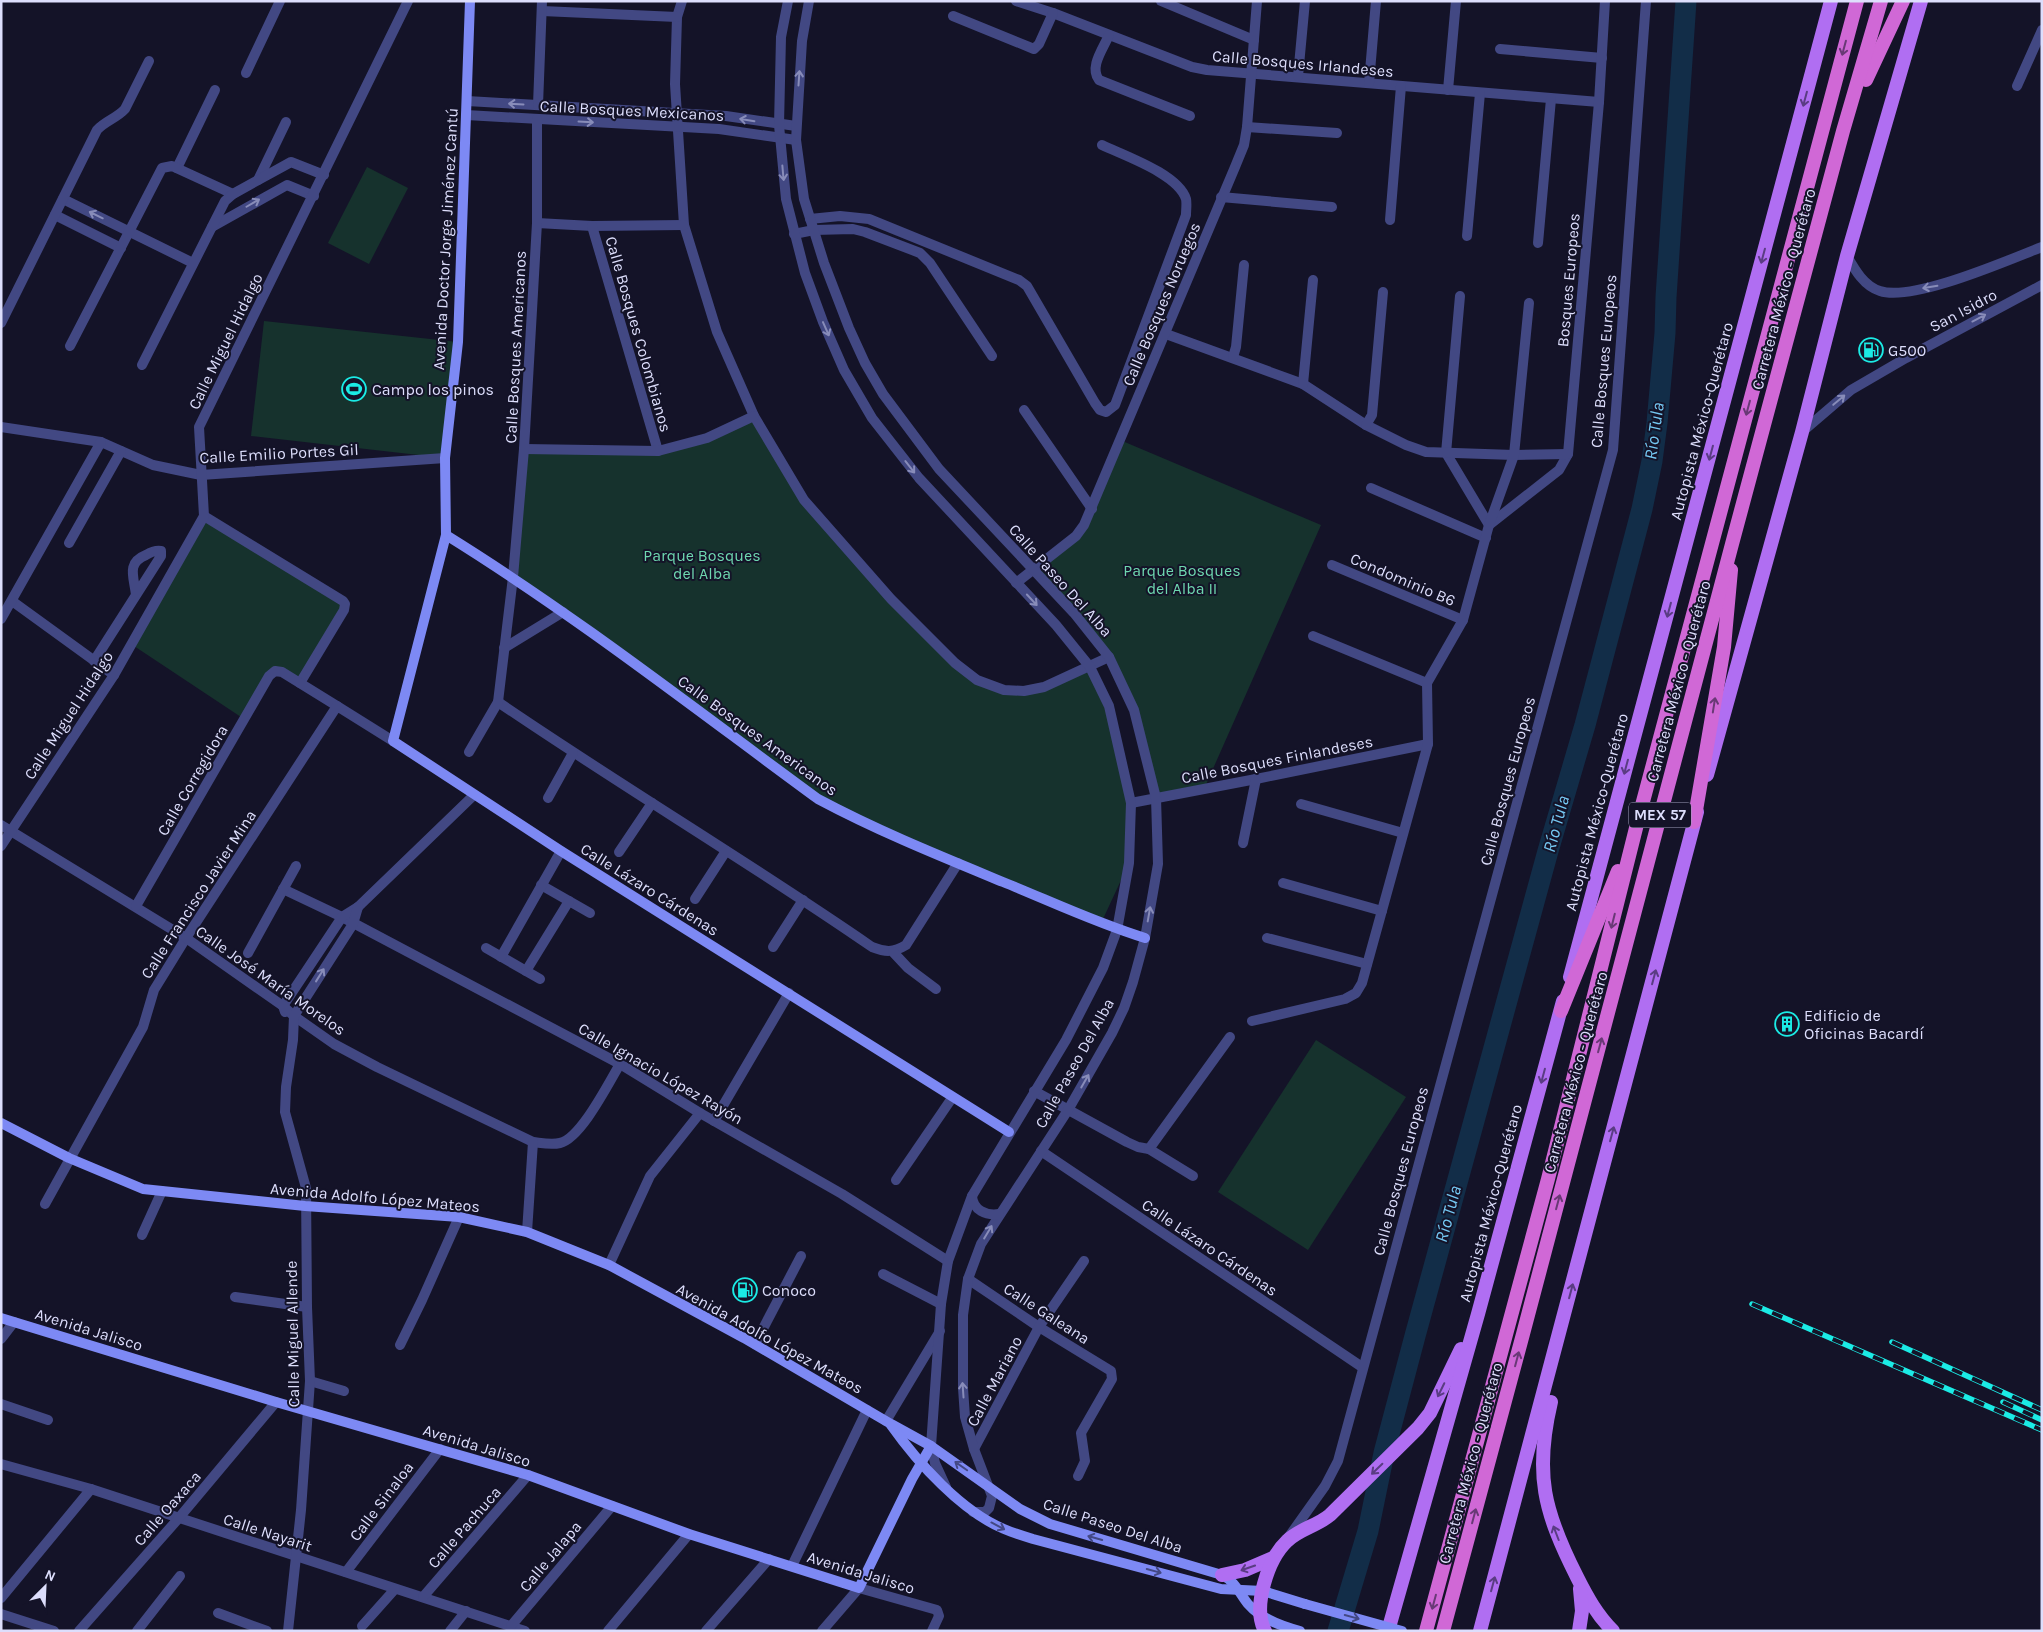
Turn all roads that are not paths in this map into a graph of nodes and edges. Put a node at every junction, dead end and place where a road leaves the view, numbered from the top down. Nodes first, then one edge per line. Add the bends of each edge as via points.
1 (280, 1) edge
2 (408, 1) edge
3 (470, 1) edge
4 (682, 1) edge
5 (788, 1) edge
6 (809, 1) edge
7 (1161, 1) edge
8 (1257, 1) edge
9 (1304, 1) edge
10 (1376, 1) edge
11 (1456, 1) edge
12 (1605, 1) edge
13 (1646, 1) edge
14 (1831, 1) edge
15 (1857, 1) edge
16 (1881, 1) edge
17 (1903, 1) edge
18 (1921, 1) edge
19 (1018, 2) edge
20 (542, 6) edge
21 (1053, 12) junction
22 (953, 16) dead end
23 (677, 17) junction
24 (2042, 30) edge
25 (1109, 35) junction
26 (1254, 40) junction
27 (1500, 49) dead end
28 (1602, 58) junction
29 (149, 61) dead end
30 (246, 73) dead end
31 (1252, 74) junction
32 (1298, 76) junction
33 (1369, 83) junction
34 (1400, 86) junction
35 (2016, 86) dead end
36 (215, 90) dead end
37 (1448, 90) junction
38 (1480, 93) junction
39 (1551, 99) junction
40 (467, 101) junction
41 (1599, 102) junction
42 (538, 105) junction
43 (676, 113) junction
44 (466, 115) junction
45 (1190, 116) dead end
46 (537, 119) junction
47 (286, 122) dead end
48 (779, 125) junction
49 (796, 126) junction
50 (676, 127) junction
51 (1247, 127) junction
52 (1843, 131) junction
53 (1337, 133) dead end
54 (780, 138) junction
55 (796, 140) junction
56 (1102, 145) dead end
57 (177, 168) junction
58 (324, 175) junction
59 (258, 180) junction
60 (233, 194) junction
61 (314, 196) junction
62 (1221, 197) junction
63 (63, 199) junction
64 (1332, 207) dead end
65 (55, 216) junction
66 (810, 219) junction
67 (1390, 220) dead end
68 (537, 223) junction
69 (684, 225) junction
70 (592, 226) junction
71 (211, 227) junction
72 (814, 230) junction
73 (129, 232) junction
74 (794, 234) junction
75 (1467, 236) dead end
76 (1538, 243) dead end
77 (2042, 247) edge
78 (121, 248) junction
79 (1847, 256) junction
80 (193, 263) junction
81 (1244, 265) dead end
82 (1313, 280) dead end
83 (2042, 285) edge
84 (1383, 292) dead end
85 (1460, 296) dead end
86 (1529, 303) dead end
87 (1, 323) edge
88 (1166, 334) junction
89 (70, 346) dead end
90 (992, 356) dead end
91 (1233, 357) junction
92 (142, 365) dead end
93 (1303, 384) junction
94 (1024, 410) dead end
95 (754, 416) junction
96 (1, 426) edge
97 (1366, 426) junction
98 (1802, 432) junction
99 (101, 442) junction
100 (524, 449) junction
101 (121, 451) junction
102 (658, 451) junction
103 (1446, 453) junction
104 (1568, 454) junction
105 (1514, 455) junction
106 (445, 458) junction
107 (201, 475) junction
108 (1371, 488) dead end
109 (1092, 509) junction
110 (204, 516) junction
111 (1489, 525) junction
112 (446, 535) junction
113 (1486, 538) junction
114 (69, 543) dead end
115 (1732, 544) junction
116 (1332, 565) dead end
117 (1033, 569) junction
118 (513, 576) junction
119 (1016, 583) junction
120 (136, 596) dead end
121 (12, 601) junction
122 (563, 612) junction
123 (1, 620) edge
124 (1463, 620) junction
125 (1313, 636) dead end
126 (504, 648) junction
127 (1109, 657) junction
128 (94, 660) junction
129 (1090, 667) junction
130 (275, 671) joint
131 (114, 675) junction
132 (300, 683) junction
133 (1427, 683) junction
134 (498, 702) junction
135 (337, 706) junction
136 (393, 741) junction
137 (1428, 744) junction
138 (469, 752) dead end
139 (574, 753) junction
140 (1256, 779) junction
141 (474, 795) junction
142 (548, 798) dead end
143 (1156, 798) junction
144 (1131, 802) junction
145 (652, 803) junction
146 (1301, 804) dead end
147 (1694, 822) junction
148 (1, 824) edge
149 (1637, 824) junction
150 (11, 830) junction
151 (1403, 833) junction
152 (1243, 843) dead end
153 (1, 846) edge
154 (561, 851) junction
155 (726, 851) junction
156 (619, 852) dead end
157 (958, 863) junction
158 (296, 866) dead end
159 (1283, 883) dead end
160 (541, 885) junction
161 (283, 889) junction
162 (695, 899) dead end
163 (804, 900) junction
164 (569, 901) junction
165 (136, 906) junction
166 (358, 907) junction
167 (1382, 911) junction
168 (590, 913) dead end
169 (342, 917) junction
170 (353, 924) junction
171 (1117, 930) junction
172 (186, 938) junction
173 (1145, 938) junction
174 (1267, 938) dead end
175 (773, 947) dead end
176 (486, 948) dead end
177 (893, 952) junction
178 (248, 953) dead end
179 (500, 956) junction
180 (1367, 964) junction
181 (526, 971) junction
182 (540, 979) dead end
183 (936, 989) dead end
184 (790, 993) junction
185 (283, 1006) junction
186 (1561, 1010) junction
187 (294, 1016) junction
188 (1252, 1021) dead end
189 (1230, 1037) dead end
190 (293, 1040) junction
191 (620, 1064) junction
192 (1034, 1091) junction
193 (952, 1098) junction
194 (1068, 1110) junction
195 (700, 1112) junction
196 (714, 1121) junction
197 (1, 1123) edge
198 (1009, 1132) junction
199 (533, 1142) junction
200 (1149, 1149) junction
201 (1041, 1151) junction
202 (69, 1158) junction
203 (1193, 1176) dead end
204 (896, 1180) dead end
205 (162, 1191) junction
206 (972, 1196) junction
207 (45, 1204) dead end
208 (305, 1206) junction
209 (999, 1214) junction
210 (458, 1217) junction
211 (527, 1232) junction
212 (142, 1235) dead end
213 (800, 1256) dead end
214 (948, 1261) junction
215 (1084, 1261) dead end
216 (609, 1266) junction
217 (883, 1274) dead end
218 (968, 1279) junction
219 (235, 1297) dead end
220 (941, 1304) junction
221 (307, 1307) junction
222 (1478, 1314) junction
223 (1, 1318) edge
224 (14, 1322) junction
225 (1562, 1324) junction
226 (1039, 1327) junction
227 (940, 1331) junction
228 (1, 1339) edge
229 (755, 1344) junction
230 (400, 1345) dead end
231 (1362, 1367) junction
232 (310, 1381) junction
233 (344, 1391) dead end
234 (276, 1402) junction
235 (1, 1404) edge
236 (867, 1410) junction
237 (309, 1412) junction
238 (48, 1420) dead end
239 (889, 1423) junction
240 (931, 1446) junction
241 (974, 1448) junction
242 (440, 1449) junction
243 (921, 1461) junction
244 (3, 1467) edge
245 (528, 1475) junction
246 (1078, 1476) dead end
247 (946, 1487) junction
248 (990, 1487) junction
249 (91, 1489) junction
250 (612, 1506) junction
251 (973, 1512) junction
252 (178, 1519) junction
253 (689, 1534) junction
254 (1286, 1541) junction
255 (295, 1557) junction
256 (1274, 1558) junction
257 (769, 1559) junction
258 (792, 1566) junction
259 (346, 1572) junction
260 (1222, 1575) junction
261 (180, 1576) dead end
262 (1577, 1576) junction
263 (859, 1588) junction
264 (395, 1589) junction
265 (1239, 1589) junction
266 (1263, 1591) junction
267 (423, 1597) junction
268 (1, 1598) edge
269 (466, 1612) junction
270 (218, 1613) dead end
271 (1, 1614) edge
272 (1261, 1615) junction
273 (362, 1626) dead end
274 (511, 1626) junction
275 (1298, 1630) edge
276 (54, 1631) edge
277 (79, 1631) edge
278 (137, 1631) edge
279 (267, 1631) edge
280 (288, 1631) edge
281 (450, 1631) edge
282 (525, 1631) edge
283 (608, 1631) edge
284 (706, 1631) edge
285 (822, 1631) edge
286 (932, 1631) edge
287 (1260, 1631) edge
288 (1265, 1631) edge
289 (1388, 1631) edge
290 (1402, 1631) edge
291 (1426, 1631) edge
292 (1443, 1631) edge
293 (1480, 1631) edge
294 (1579, 1631) edge
295 (1613, 1631) edge

1 - 30 street
2 - 58 street, Calle Miguel Hidalgo
3 - 40 main road, Avenida Doctor Jorge Jiménez Cantú
4 - 23 street
5 - 48 street, Calle Paseo Del Alba via 781,37
49 -> 6 street, Calle Paseo Del Alba via 802,40
7 - 26 street
8 - 26 street, Calle Bosques Noruegos
9 - 32 street
10 - 33 street
11 - 37 street
12 - 28 street, Bosques Europeos
13 - 231 street, Calle Bosques Europeos via 1612,450
14 -> 186 main road, Autopista México-Querétaro
15 -> 149 highway, Carretera México - Querétaro / MEX 57
16 - 52 highway, Carretera México - Querétaro / MEX 57
17 - 52 highway
18 - 79 main road
19 - 21 street, Calle Bosques Irlandeses
20 - 23 street
20 - 42 street
21 - 22 street via 1034,49
21 - 25 street, Calle Bosques Irlandeses
23 - 43 street
24 - 35 street
25 - 31 street, Calle Bosques Irlandeses via 1192,67
25 - 45 street via 1094,68 1099,80
26 - 31 street, Calle Bosques Noruegos
27 - 28 street
28 - 41 street, Bosques Europeos
29 - 63 street via 125,109 97,130
31 - 32 street, Calle Bosques Irlandeses
31 - 51 street, Calle Bosques Noruegos
32 - 33 street, Calle Bosques Irlandeses
33 - 34 street, Calle Bosques Irlandeses
34 - 37 street, Calle Bosques Irlandeses
34 - 67 street
36 - 57 street
37 - 38 street, Calle Bosques Irlandeses
38 - 39 street, Calle Bosques Irlandeses
38 - 75 street
39 - 41 street, Calle Bosques Irlandeses
39 - 76 street
42 -> 40 street, Calle Bosques Mexicanos
40 - 44 main road, Avenida Doctor Jorge Jiménez Cantú
41 - 104 street, Bosques Europeos
42 - 43 street, Calle Bosques Mexicanos
48 -> 43 street, Calle Bosques Mexicanos via 726,116
43 - 50 street
44 - 46 street, Calle Bosques Mexicanos
44 - 106 main road, Avenida Doctor Jorge Jiménez Cantú via 458,342
46 -> 50 street, Calle Bosques Mexicanos
46 - 68 street, Calle Bosques Americanos
47 - 59 street
48 - 49 street, Calle Bosques Mexicanos
48 - 54 street, Calle Paseo Del Alba
49 - 55 street, Calle Paseo Del Alba
50 - 54 street, Calle Bosques Mexicanos via 719,128
50 - 69 street
51 - 53 street
51 - 62 street, Calle Bosques Noruegos via 1244,145
52 - 115 highway, Carretera México - Querétaro / MEX 57
54 - 55 street, Calle Bosques Mexicanos
54 -> 74 street, Calle Paseo Del Alba via 786,198
55 - 66 street, Calle Paseo Del Alba
56 - 66 street via 1164,175 1178,185 1186,200 1186,215 1115,405 1106,412 1094,403 1027,286 1019,280 869,219 840,216
57 - 60 street
57 - 73 street via 162,168
58 - 59 street via 291,162
58 - 61 street, Calle Miguel Hidalgo
59 - 60 street
60 - 71 street via 225,201
71 -> 61 street via 287,185
61 - 107 street, Calle Miguel Hidalgo via 199,427
62 - 64 street
62 - 88 street, Calle Bosques Noruegos
63 - 65 street
73 -> 63 street
65 - 78 street
65 - 87 street
66 - 72 street, Calle Paseo Del Alba
68 - 70 street
68 - 100 street, Calle Bosques Americanos
69 - 70 street
69 - 95 street via 717,332
70 - 102 street, Calle Bosques Colombianos
71 - 80 street
72 - 74 street
72 - 90 street via 853,229 920,253
72 - 117 street, Calle Paseo Del Alba via 849,328 883,394 939,469
73 - 78 street
73 - 80 street
74 -> 119 street, Calle Paseo Del Alba via 823,322 844,370 872,418 919,478
77 -> 79 street, San Isidro via 1940,285 1893,293 1869,285 1858,275
78 - 89 street
79 - 98 main road
80 - 92 street
81 - 91 street
82 - 93 street
98 -> 83 street, San Isidro via 1851,390
84 - 97 street via 1372,415
85 - 103 street
86 - 105 street
88 - 91 street
88 - 109 street, Calle Bosques Noruegos
91 - 93 street
93 - 97 street
94 - 109 street
95 - 102 street via 707,438
95 - 129 street via 804,500 891,599 962,669 977,680 1004,690 1024,692
96 - 99 street, Calle Emilio Portes Gil
97 - 103 street via 1426,452
98 - 147 main road
99 - 101 street, Calle Emilio Portes Gil
99 - 121 street
100 - 102 street
100 - 118 street, Calle Bosques Americanos
101 - 107 street, Calle Emilio Portes Gil via 153,465
101 - 114 street
103 - 105 street
103 - 111 street
104 - 105 street
104 - 111 street via 1559,470
105 - 111 street
106 - 107 street, Calle Emilio Portes Gil
106 - 112 main road, Avenida Doctor Jorge Jiménez Cantú
107 - 110 street, Calle Miguel Hidalgo
108 - 113 street
109 - 117 street, Calle Bosques Noruegos via 1076,536
110 - 131 street, Calle Miguel Hidalgo
110 - 132 street via 345,604
111 - 113 street
112 - 118 main road, Calle Bosques Americanos
112 - 136 main road, Avenida Doctor Jorge Jiménez Cantú
113 - 124 street
147 -> 115 highway via 1725,638
292 -> 115 highway, Carretera México - Querétaro / MEX 57
116 - 124 street, Condominio B6
117 - 119 street, Calle Bosques Noruegos
117 - 127 street, Calle Paseo Del Alba
118 - 122 main road, Calle Bosques Americanos
118 - 126 street
119 -> 129 street, Calle Paseo Del Alba
120 - 128 street
121 - 123 street
121 - 128 street
122 - 126 street
122 - 157 main road, Calle Bosques Americanos via 818,799 861,822
124 - 133 street
125 - 133 street
126 - 134 street
127 - 129 street
127 - 143 street, Calle Paseo Del Alba via 1134,710
128 - 131 street
129 - 144 street, Calle Paseo Del Alba via 1109,706
130 - 132 street, Calle Lázaro Cárdenas
130 - 165 street, Calle Corregidora via 269,676
131 - 150 street, Calle Miguel Hidalgo
132 - 135 street, Calle Lázaro Cárdenas
133 - 137 street
134 - 138 street
134 - 139 street
135 - 136 street, Calle Lázaro Cárdenas
135 - 172 street, Calle Francisco Javier Mina
136 - 141 main road, Calle Lázaro Cárdenas
137 - 140 street, Calle Bosques Finlandeses
137 - 151 street
139 - 142 street
139 - 145 street
140 - 143 street, Calle Bosques Finlandeses
140 - 152 street
141 - 154 main road, Calle Lázaro Cárdenas
141 - 166 street
143 - 144 street, Calle Bosques Finlandeses
173 -> 143 street, Calle Paseo Del Alba via 1158,864
144 - 171 street, Calle Paseo Del Alba via 1129,863
145 - 155 street
145 - 156 street
146 - 151 street
225 -> 147 main road
148 - 150 street, Calle José María Morelos
149 - 186 highway
149 -> 291 highway, Carretera México - Querétaro / MEX 57 via 1548,1179
150 - 153 street, Calle Miguel Hidalgo
150 - 165 street, Calle José María Morelos
151 - 167 street
154 - 160 street
154 - 184 main road, Calle Lázaro Cárdenas
155 - 162 street
155 - 163 street
157 - 171 main road, Calle Bosques Americanos
157 - 177 street via 906,945
158 - 161 street
159 - 167 street
160 - 164 street
160 - 179 street
161 - 169 street, Calle Ignacio López Rayón
161 - 178 street
163 - 175 street
163 - 177 street via 872,947
164 - 168 street
164 - 181 street
165 - 172 street, Calle José María Morelos
166 - 169 street
166 - 170 street
167 - 180 street
169 - 170 street, Calle Ignacio López Rayón
169 - 185 street
187 -> 170 street
170 - 191 street, Calle Ignacio López Rayón
171 - 173 main road, Calle Bosques Americanos
171 - 192 street, Calle Paseo Del Alba via 1087,1001
172 - 185 street, Calle José María Morelos
172 - 202 street, Calle Francisco Javier Mina via 154,990 142,1027
194 -> 173 street, Calle Paseo Del Alba via 1124,1008
174 - 180 street
176 - 179 street
177 - 183 street
179 - 181 street
180 - 188 street via 1356,993 1345,999
181 - 182 street
184 - 193 main road, Calle Lázaro Cárdenas
184 - 196 street
185 - 187 street, Calle José María Morelos
185 - 190 street, Calle Miguel Allende
186 -> 222 main road, Autopista México-Querétaro
187 - 190 street, Calle Miguel Allende
187 - 199 street, Calle José María Morelos via 351,1053
189 - 200 street
190 - 208 street, Calle Miguel Allende via 285,1112 306,1188
191 - 195 street, Calle Ignacio López Rayón
191 - 199 street, Calle José María Morelos via 579,1130 562,1143
192 - 194 street
192 - 198 street, Calle Paseo Del Alba
193 - 198 main road, Calle Lázaro Cárdenas
193 - 204 street
194 - 200 street via 1127,1142
194 - 201 street, Calle Paseo Del Alba
195 - 196 street, Calle Ignacio López Rayón
195 - 216 street via 650,1176
196 - 214 street, Calle Ignacio López Rayón via 842,1194
197 - 202 main road, Avenida Adolfo López Mateos
198 - 206 street, Calle Paseo Del Alba
199 - 211 street
200 - 203 street
201 - 209 street, Calle Paseo Del Alba
201 - 231 street, Calle Lázaro Cárdenas
202 - 205 main road, Avenida Adolfo López Mateos via 144,1189
202 - 207 street, Calle Francisco Javier Mina
205 - 208 main road, Avenida Adolfo López Mateos
205 - 212 street
206 - 209 street via 976,1208 985,1214
206 - 214 street, Calle Paseo Del Alba
208 - 210 main road, Avenida Adolfo López Mateos
208 - 221 street, Calle Miguel Allende
218 -> 209 street, Calle Paseo Del Alba via 980,1244
210 - 211 main road, Avenida Adolfo López Mateos
210 - 230 street
211 - 216 main road, Avenida Adolfo López Mateos
213 - 229 street
214 - 220 street, Calle Paseo Del Alba
215 - 226 street, Calle Mariano
216 - 229 main road, Avenida Adolfo López Mateos
217 - 220 street
218 - 226 street, Calle Galeana
241 -> 218 street, Calle Paseo Del Alba via 965,1417 962,1388 963,1315
219 - 221 street
220 - 227 street, Calle Paseo Del Alba
221 - 232 street, Calle Miguel Allende
222 -> 254 main road via 1430,1413 1412,1435 1323,1521
222 - 289 main road, Autopista México-Querétaro
223 - 224 main road, Avenida Jalisco
224 - 228 street
224 - 234 main road, Avenida Jalisco
262 -> 225 main road via 1550,1516 1543,1478 1546,1426 1560,1359
293 -> 225 main road
226 - 241 street, Calle Mariano
226 - 246 street, Calle Galeana via 1111,1371 1112,1379 1081,1434 1085,1461
227 - 239 street
227 - 240 street, Calle Paseo Del Alba
229 - 236 main road, Avenida Adolfo López Mateos
231 - 254 street, Calle Bosques Europeos via 1335,1468
232 - 233 street
232 - 237 street, Calle Miguel Allende
234 - 237 main road, Avenida Jalisco
234 - 252 street, Calle Oaxaca
235 - 238 street
236 - 239 main road, Avenida Adolfo López Mateos
236 - 258 street
237 - 242 main road, Avenida Jalisco
237 - 255 street, Calle Miguel Allende
239 - 240 main road, Avenida Adolfo López Mateos
239 - 243 main road, Avenida Adolfo López Mateos
240 - 243 main road
240 - 247 street, Calle Paseo Del Alba
248 -> 240 main road, Avenida Adolfo López Mateos
241 - 248 street, Calle Paseo Del Alba
242 - 245 main road, Avenida Jalisco
242 - 259 street, Calle Sinaloa
243 - 247 main road, Avenida Adolfo López Mateos
243 - 263 main road
244 - 249 street, Calle Nayarit
245 - 250 main road, Avenida Jalisco
245 - 267 street, Calle Pachuca
247 - 251 main road, Avenida Adolfo López Mateos
248 - 251 street via 989,1508 985,1512
260 -> 248 main road, Calle Paseo Del Alba via 1050,1524 1020,1509
249 - 252 street, Calle Nayarit
249 - 268 street
250 - 253 main road, Avenida Jalisco
250 - 274 street, Calle Jalapa
251 -> 265 main road, Avenida Adolfo López Mateos via 1003,1529 1033,1539 1221,1589
252 - 255 street, Calle Nayarit
252 - 277 street, Calle Oaxaca
253 - 257 main road, Avenida Jalisco
253 - 283 street
254 - 256 main road
255 - 259 street, Calle Nayarit
255 - 280 street, Calle Miguel Allende
256 -> 260 main road
256 - 266 main road
257 - 258 main road, Avenida Jalisco
257 - 284 street
258 - 263 main road, Avenida Jalisco
259 - 264 street, Calle Nayarit
260 - 265 main road, Calle Paseo Del Alba
261 - 278 street
262 - 294 main road via 1582,1600
262 - 295 main road via 1591,1604
263 - 285 street
263 - 286 street, Avenida Jalisco via 937,1610 939,1613
264 - 267 street, Calle Nayarit
264 - 273 street
265 - 266 main road, Avenida Adolfo López Mateos
265 - 272 main road, Calle Paseo Del Alba via 1248,1604
266 - 272 main road
266 -> 290 main road, bridge
267 - 269 street, Calle Nayarit
269 - 274 street, Calle Nayarit
269 - 281 street
270 - 279 street
271 - 276 street
272 - 275 main road, Calle Paseo Del Alba
272 - 287 street
272 - 288 main road
274 - 282 street, Calle Nayarit

